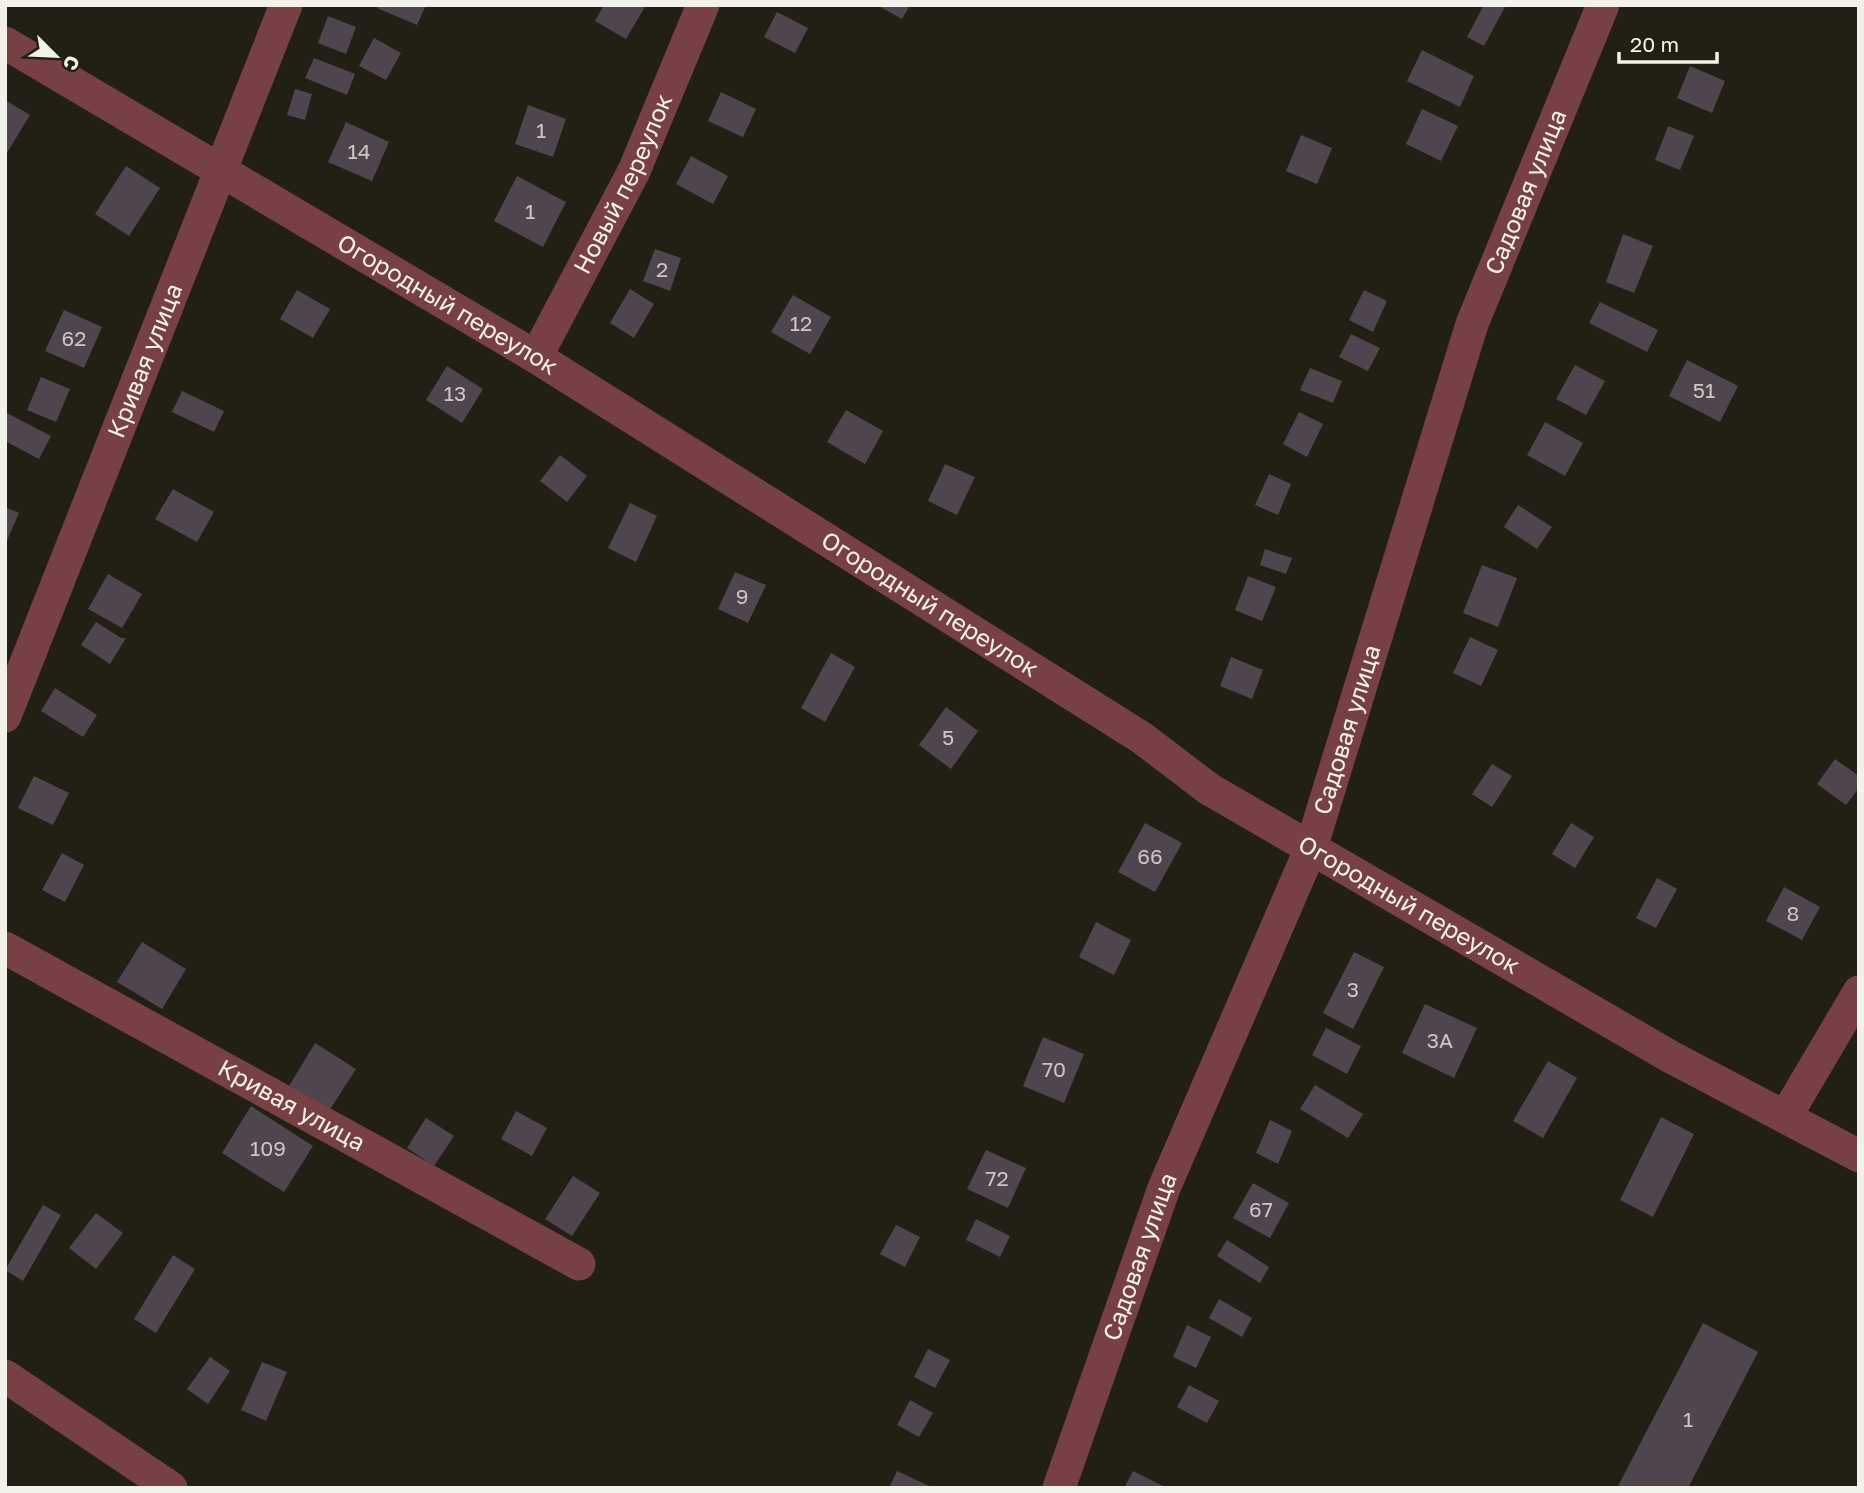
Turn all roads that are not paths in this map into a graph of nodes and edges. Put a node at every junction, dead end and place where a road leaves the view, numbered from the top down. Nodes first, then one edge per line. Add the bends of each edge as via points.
1 (286, 5) edge
2 (704, 5) edge
3 (1602, 5) edge
4 (5, 43) edge
5 (222, 170) junction
6 (536, 357) junction
7 (5, 716) edge
8 (1311, 848) junction
9 (5, 948) edge
10 (1859, 992) edge
11 (1786, 1116) junction
12 (1859, 1156) edge
13 (579, 1264) dead end
14 (5, 1376) edge
15 (171, 1488) edge
16 (1059, 1488) edge

1 - 5 street, Кривая улица
2 - 6 street, Новый переулок via 634,171
3 - 8 street, Садовая улица via 1472,324
4 - 5 street, Огородный переулок
5 - 6 street, Огородный переулок
5 - 7 street, Кривая улица
6 - 8 street, Огородный переулок via 1142,738 1209,789
8 - 11 street, Огородный переулок via 1671,1057
8 - 16 street, Садовая улица via 1164,1188
9 - 13 street, Кривая улица
10 - 11 street
11 - 12 street, Огородный переулок
14 - 15 street

